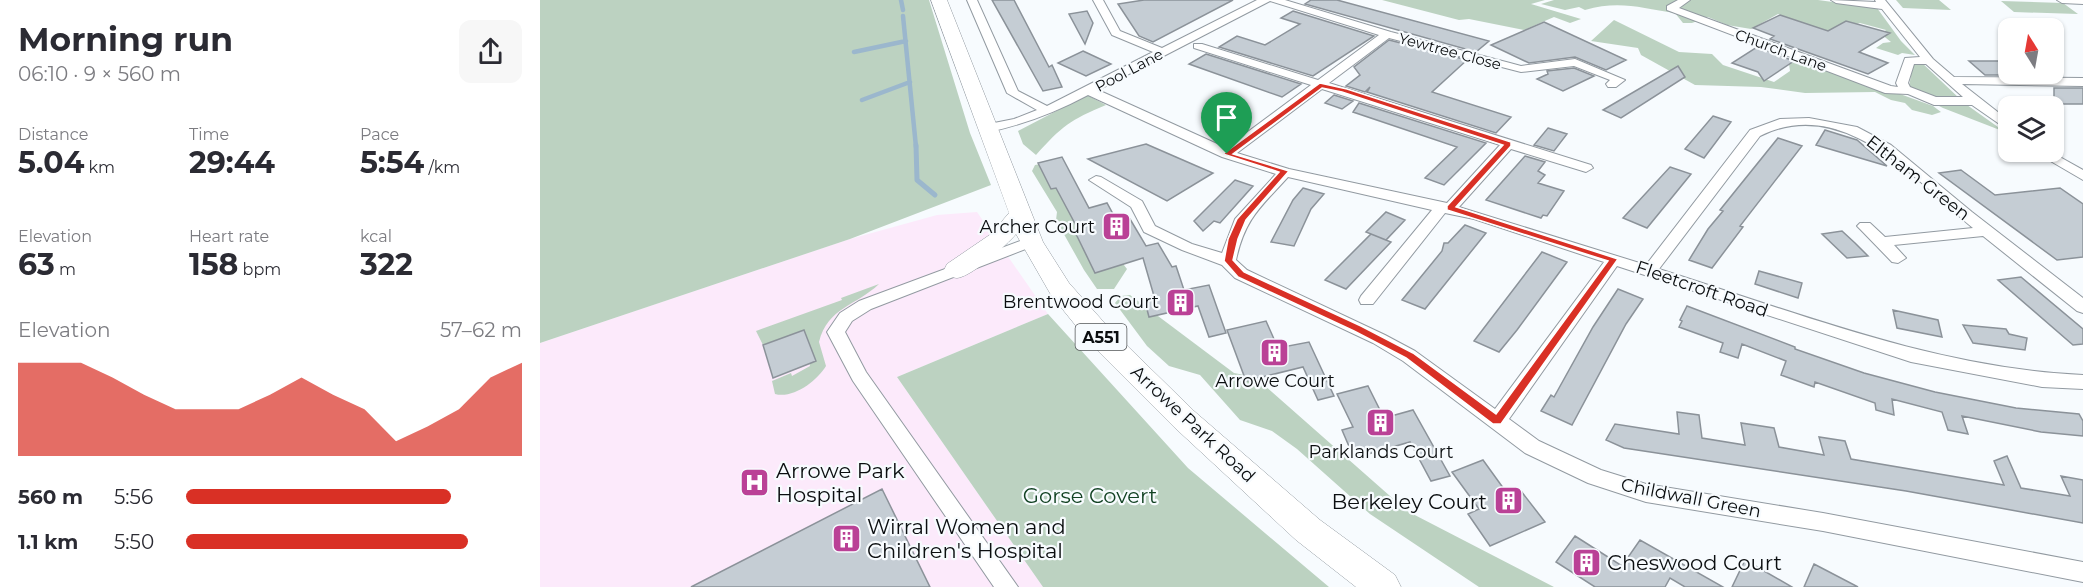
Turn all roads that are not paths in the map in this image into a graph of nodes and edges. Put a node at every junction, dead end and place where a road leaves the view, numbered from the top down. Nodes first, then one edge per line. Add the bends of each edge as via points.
1 (939, 0) edge
2 (972, 0) edge
3 (1098, 0) edge
4 (1265, 0) edge
5 (1274, 0) edge
6 (1685, 0) edge
7 (1836, 0) edge
8 (2062, 0) edge
9 (2083, 1) edge
10 (1883, 3) edge
11 (1387, 34) junction
12 (1198, 46) dead end
13 (1162, 52) junction
14 (1929, 61) junction
15 (1949, 80) junction
16 (2083, 82) edge
17 (1620, 83) dead end
18 (1320, 85) junction
19 (1089, 91) junction
20 (1907, 91) junction
21 (1975, 101) junction
22 (1047, 111) junction
23 (1998, 118) edge
24 (989, 128) junction
25 (1508, 144) junction
26 (1227, 154) junction
27 (2059, 162) edge
28 (1586, 168) dead end
29 (1285, 171) junction
30 (2083, 176) edge
31 (1096, 180) dead end
32 (1446, 207) junction
33 (1020, 214) junction
34 (1865, 226) dead end
35 (1986, 231) junction
36 (1031, 242) junction
37 (1881, 242) junction
38 (1898, 258) dead end
39 (1614, 259) junction
40 (1228, 261) junction
41 (956, 270) junction
42 (1650, 270) junction
43 (1367, 300) dead end
44 (2083, 307) edge
45 (2083, 382) edge
46 (1497, 421) junction
47 (2083, 572) edge
48 (1007, 587) edge
49 (1383, 587) edge

1 - 24 main road, Arrowe Park Road / A551
2 - 22 street via 1013,93
3 - 13 street via 1116,33
4 - 13 street, Pool Lane
5 - 11 street, Yewtree Close
6 - 20 street, Church Lane via 1671,8 1889,90
7 - 10 street
8 - 9 street
10 - 14 street
11 - 17 street, Yewtree Close via 1521,69 1575,62
11 - 18 street
12 - 18 street
13 - 19 street, Pool Lane
14 - 15 street
14 - 20 street via 1909,60 1902,83
15 - 16 street
15 - 21 street
18 - 25 street
18 - 26 street
19 - 22 street, Pool Lane
19 - 26 street, Fleetcroft Road
20 - 21 street, Church Lane via 1934,101
21 - 23 street
22 - 24 street, Pool Lane
24 - 33 main road, Arrowe Park Road / A551
25 - 28 street
25 - 32 street
26 - 29 street, Fleetcroft Road
27 - 30 street
29 - 32 street, Fleetcroft Road
29 - 40 street via 1242,219
31 - 40 street, Childwall Green via 1137,204 1149,229 1187,248
32 - 39 street, Fleetcroft Road
32 - 43 street
33 - 36 main road, Arrowe Park Road / A551
33 - 41 main road via 999,239
34 - 37 street
35 - 37 street
35 - 42 street, Eltham Green via 1866,136 1838,127 1791,122 1755,133
35 - 44 street, Eltham Green
36 - 41 street
36 - 49 main road, Arrowe Park Road / A551 via 1060,289 1108,344 1184,419 1308,530
37 - 38 street
39 - 42 street, Fleetcroft Road
39 - 46 street
40 - 46 street, Childwall Green via 1241,274 1409,356
41 - 48 street via 865,304 846,317 836,332 859,376
42 - 45 street, Fleetcroft Road via 1911,357 2020,376
46 - 47 street, Childwall Green via 1562,463 1646,493

